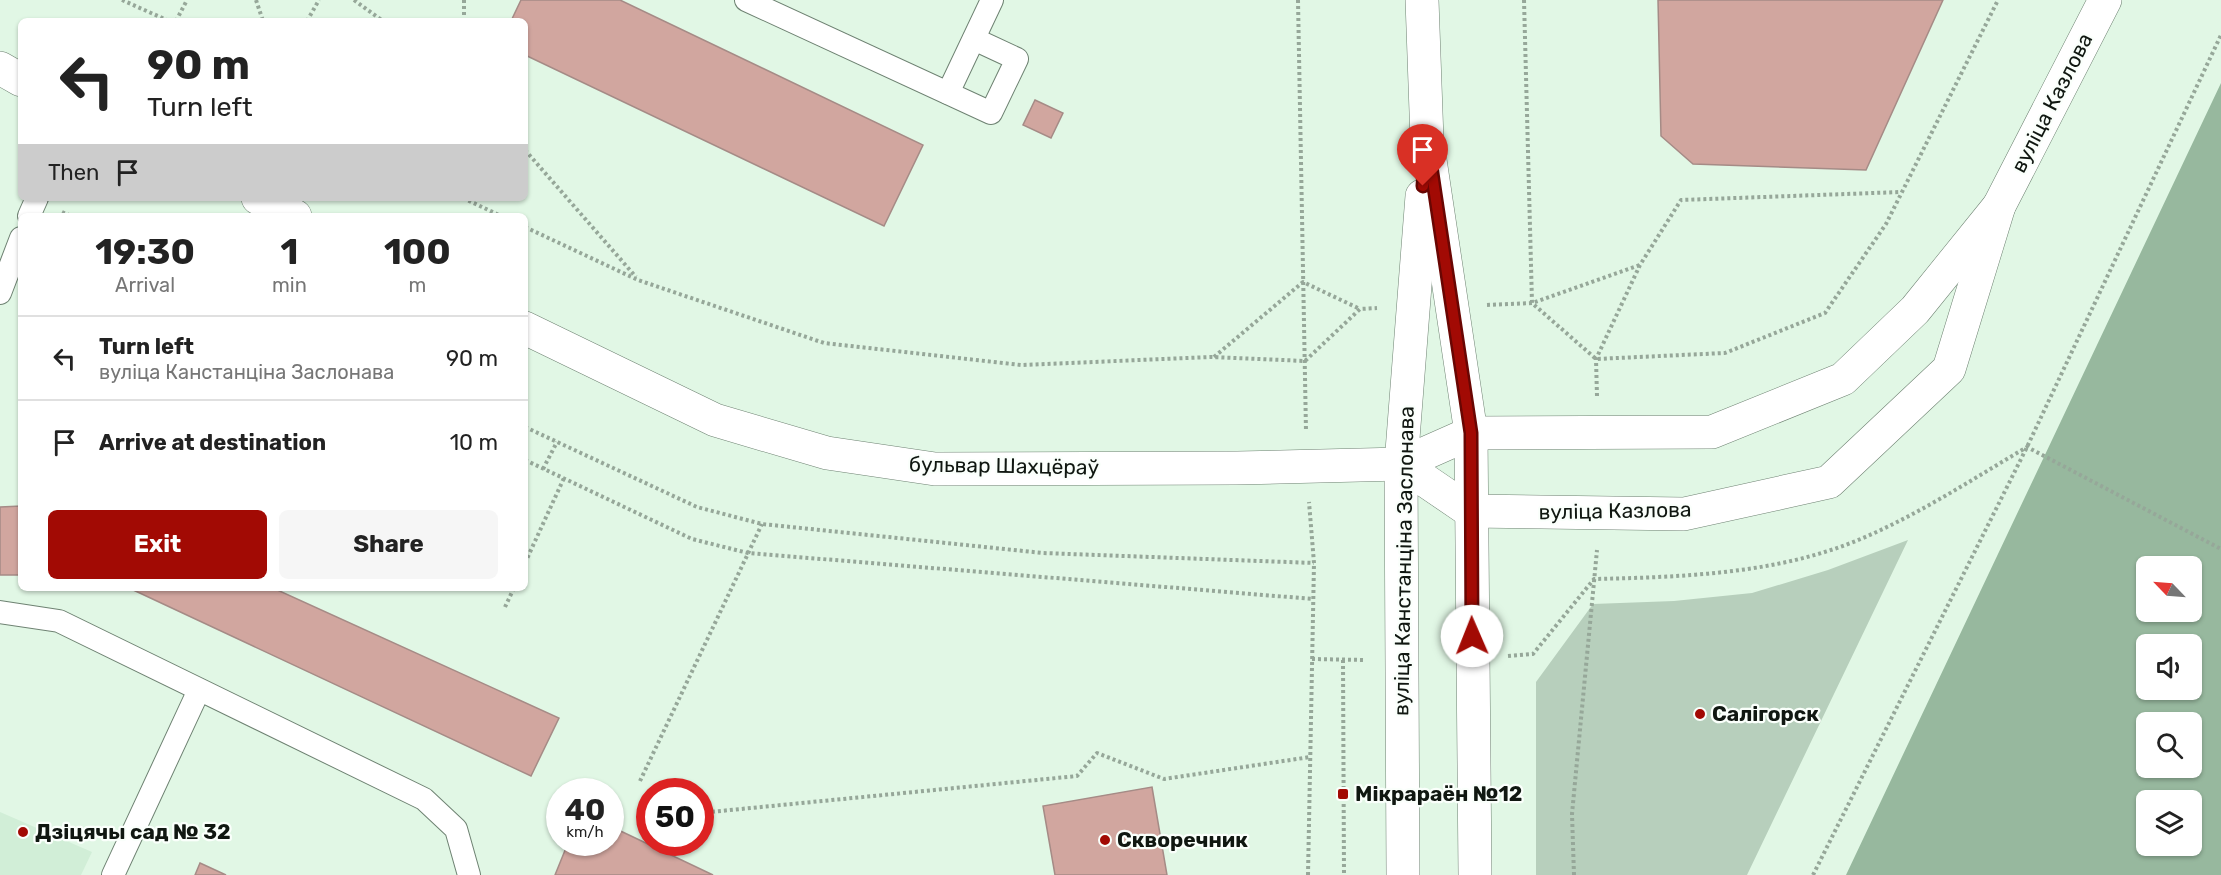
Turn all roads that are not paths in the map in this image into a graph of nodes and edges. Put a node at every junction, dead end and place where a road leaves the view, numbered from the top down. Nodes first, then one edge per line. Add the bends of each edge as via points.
1 (746, 0) edge
2 (992, 0) edge
3 (1422, 0) edge
4 (2104, 0) edge
5 (974, 39) junction
6 (0, 68) edge
7 (18, 78) edge
8 (948, 93) junction
9 (1427, 140) junction
10 (264, 201) edge
11 (1999, 206) junction
12 (289, 213) edge
13 (18, 246) edge
14 (0, 293) edge
15 (528, 329) edge
16 (1471, 433) junction
17 (1401, 464) junction
18 (1470, 511) junction
19 (0, 612) edge
20 (199, 690) junction
21 (113, 875) edge
22 (470, 875) edge
23 (1403, 875) edge
24 (1475, 875) edge

1 - 8 lane
2 - 5 lane
3 - 9 main road, вуліца Канстанціна Заслонава
4 - 11 main road, вуліца Казлова
5 - 8 lane
5 - 8 lane via 1017,59 991,113
6 - 7 main road
9 - 16 main road, вуліца Канстанціна Заслонава
9 - 17 main road, вуліца Канстанціна Заслонава
10 - 12 main road
11 - 16 main road, вуліца Казлова via 1915,310 1843,379 1712,432
11 - 18 main road, вуліца Казлова via 1949,369 1829,482 1684,514
13 - 14 lane
15 - 17 main road, бульвар Шахцёраў via 715,420 827,453 935,469
16 - 17 main road
16 - 18 main road, вуліца Канстанціна Заслонава
17 - 18 main road
17 - 23 main road, вуліца Канстанціна Заслонава
18 - 24 main road, вуліца Канстанціна Заслонава
19 - 20 lane via 59,621
20 - 21 lane
20 - 22 lane via 424,799 456,829

